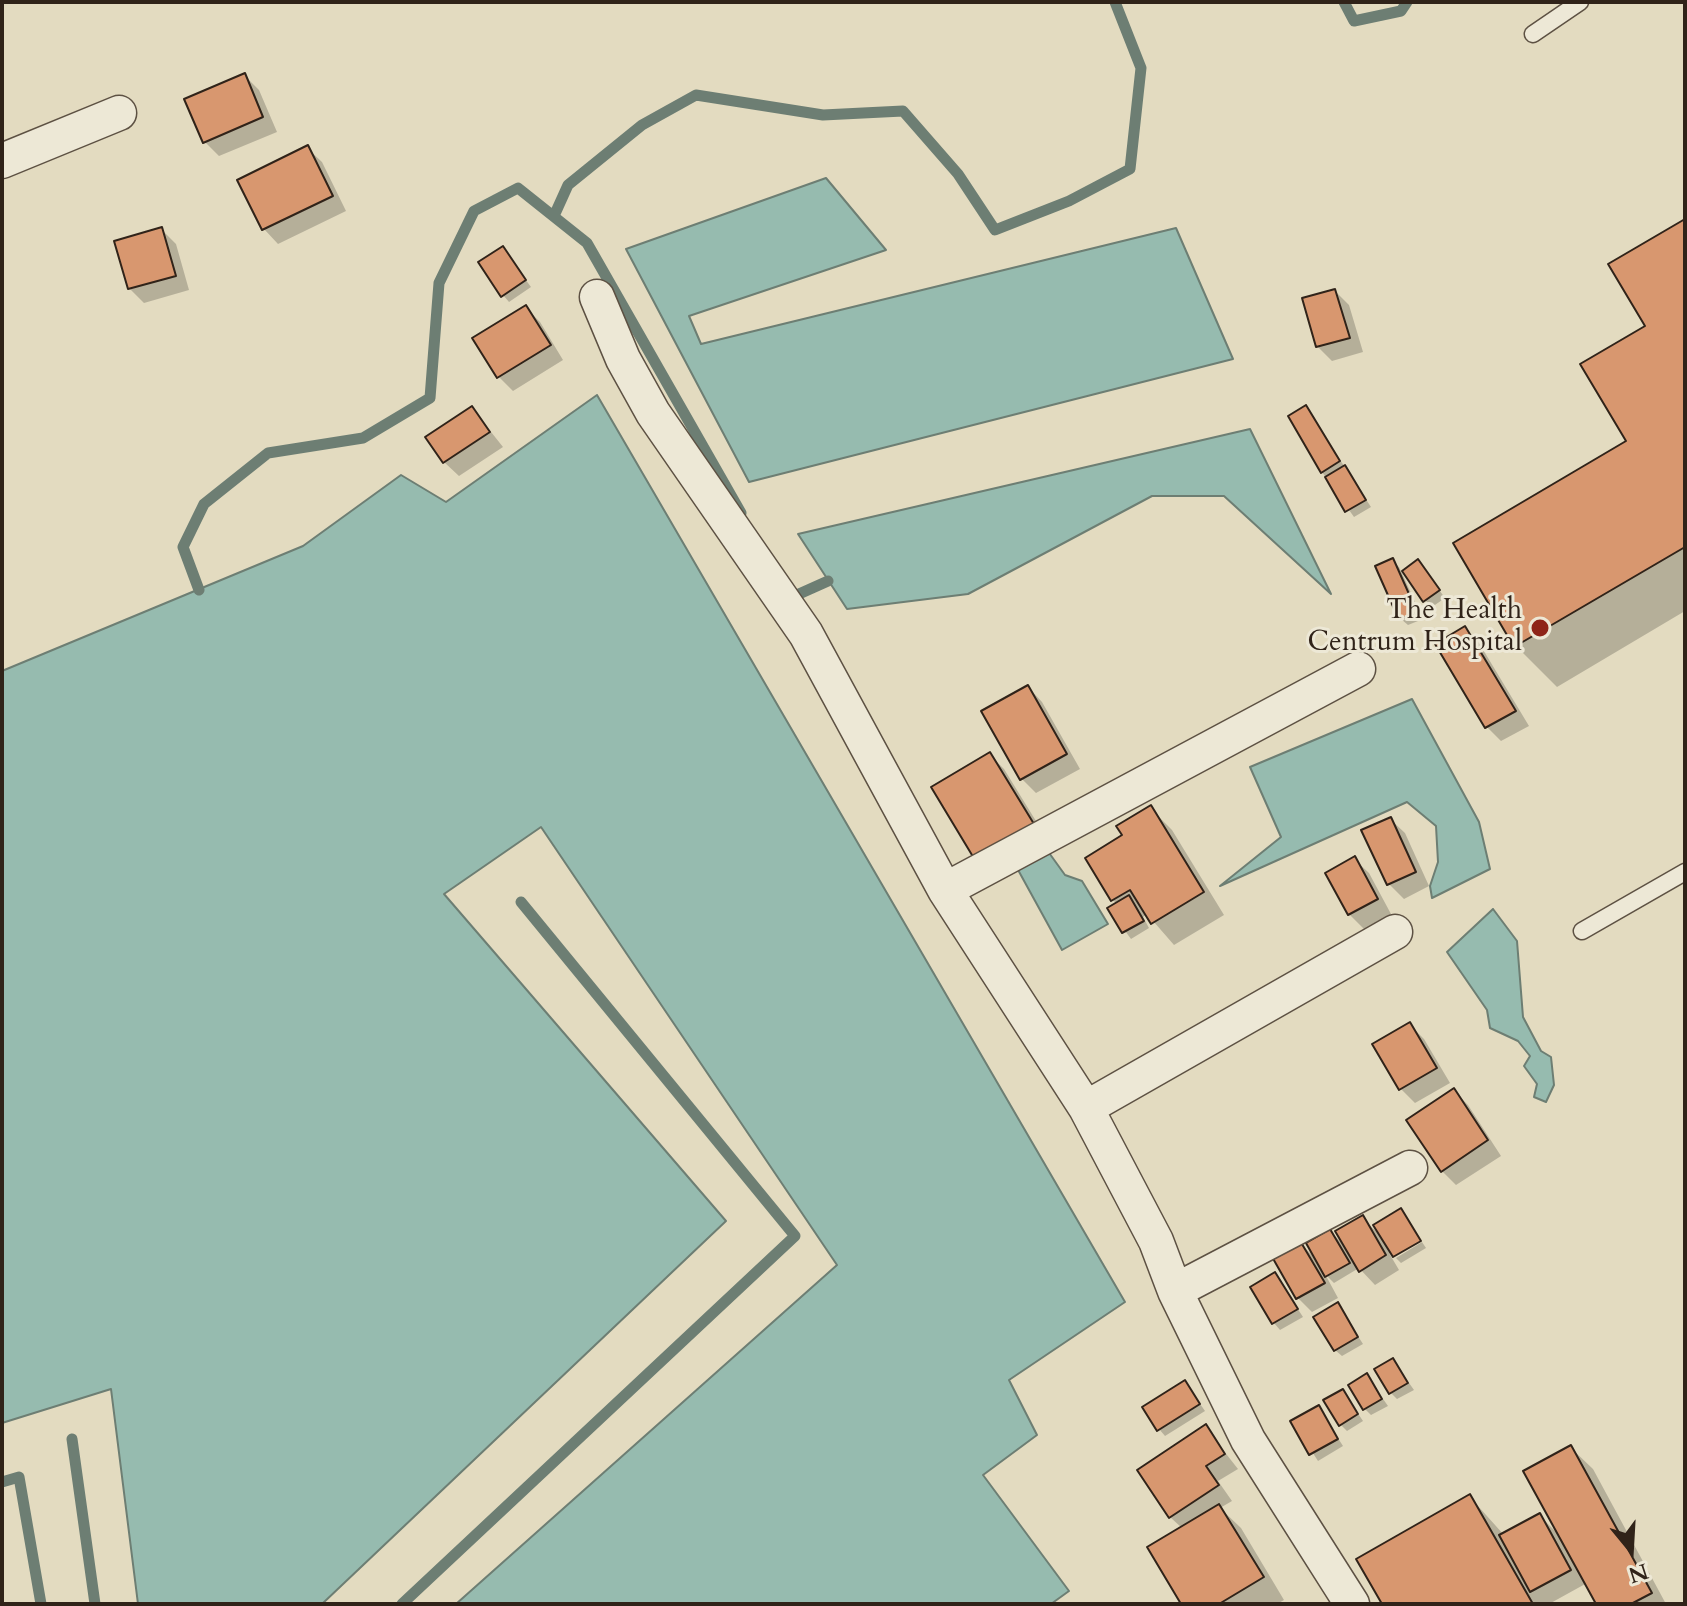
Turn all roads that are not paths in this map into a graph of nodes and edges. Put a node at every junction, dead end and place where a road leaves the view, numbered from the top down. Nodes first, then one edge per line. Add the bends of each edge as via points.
1 (1580, 2) edge
2 (1533, 34) dead end
3 (119, 113) dead end
4 (2, 161) edge
5 (597, 297) dead end
6 (1358, 669) dead end
7 (1685, 872) edge
8 (945, 890) junction
9 (1582, 931) dead end
10 (1395, 932) dead end
11 (1086, 1108) junction
12 (1410, 1168) dead end
13 (1175, 1291) junction
14 (1352, 1604) edge

1 - 2 lane
3 - 4 street
5 - 8 street via 653,413 806,634
6 - 8 street
7 - 9 lane
8 - 11 street
10 - 11 street
11 - 13 street via 1156,1241
12 - 13 street
13 - 14 street via 1248,1440

